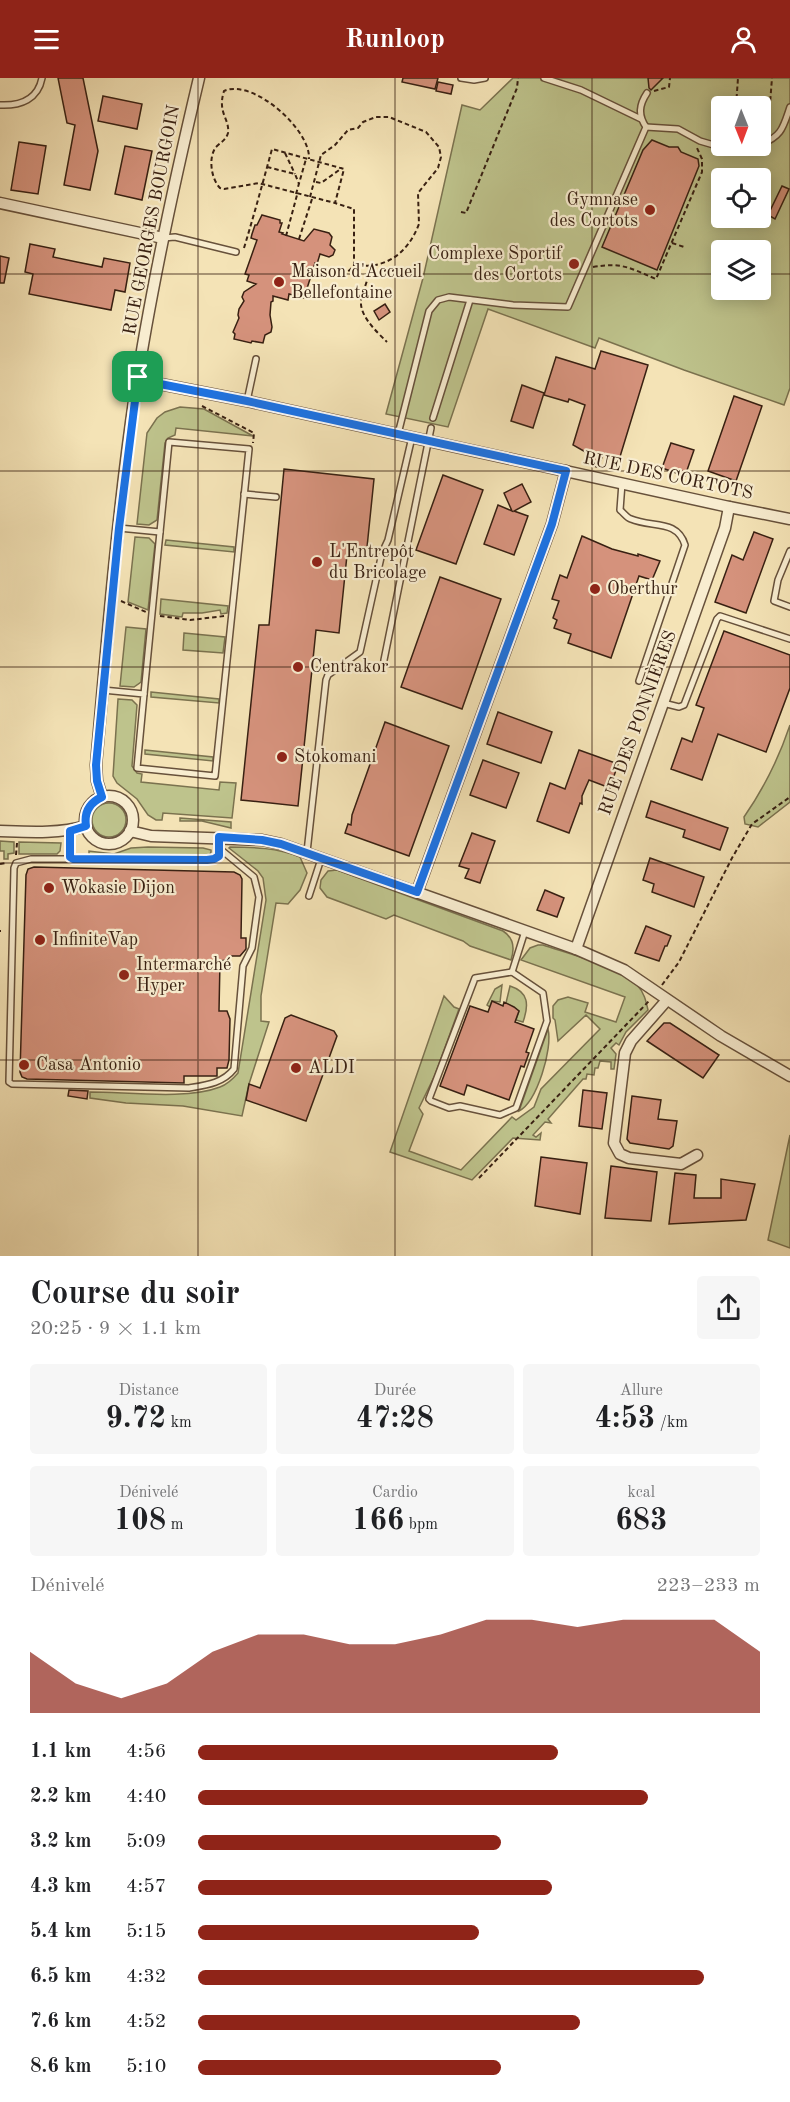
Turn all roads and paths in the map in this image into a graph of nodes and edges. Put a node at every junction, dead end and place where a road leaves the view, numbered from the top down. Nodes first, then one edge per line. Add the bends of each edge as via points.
1 (42, 78) edge
2 (199, 78) edge
3 (461, 78) edge
4 (485, 78) edge
5 (518, 78) edge
6 (544, 78) edge
7 (670, 78) edge
8 (738, 78) edge
9 (772, 78) edge
10 (647, 93) joint
11 (737, 96) edge
12 (771, 96) edge
13 (0, 105) edge
14 (790, 108) edge
15 (641, 119) junction
16 (646, 127) junction
17 (688, 134) junction
18 (771, 141) edge
19 (711, 144) edge
20 (285, 153) junction
21 (308, 158) junction
22 (321, 162) junction
23 (267, 167) junction
24 (342, 168) junction
25 (295, 174) junction
26 (315, 182) junction
27 (262, 184) junction
28 (299, 184) junction
29 (297, 194) junction
30 (311, 198) junction
31 (0, 203) edge
32 (335, 203) junction
33 (461, 212) dead end
34 (286, 236) dead end
35 (163, 238) junction
36 (299, 239) dead end
37 (672, 243) junction
38 (684, 247) dead end
39 (236, 252) joint
40 (354, 265) junction
41 (369, 267) junction
42 (585, 268) junction
43 (312, 273) dead end
44 (470, 300) junction
45 (387, 342) dead end
46 (256, 359) dead end
47 (138, 377) junction
48 (247, 401) junction
49 (202, 406) dead end
50 (433, 418) dead end
51 (431, 428) dead end
52 (398, 434) junction
53 (412, 437) junction
54 (430, 441) junction
55 (249, 449) junction
56 (566, 471) junction
57 (622, 483) junction
58 (244, 494) junction
59 (276, 497) dead end
60 (729, 507) junction
61 (790, 519) edge
62 (119, 528) junction
63 (160, 532) junction
64 (790, 551) edge
65 (112, 599) junction
66 (790, 607) edge
67 (152, 614) junction
68 (232, 614) junction
69 (790, 639) edge
70 (384, 660) dead end
71 (639, 681) dead end
72 (103, 690) junction
73 (144, 694) junction
74 (663, 703) junction
75 (102, 797) junction
76 (86, 826) junction
77 (0, 831) edge
78 (70, 831) junction
79 (130, 831) junction
80 (219, 843) junction
81 (307, 853) junction
82 (322, 858) junction
83 (73, 859) junction
84 (417, 892) junction
85 (309, 896) dead end
86 (525, 931) junction
87 (576, 950) junction
88 (512, 972) junction
89 (667, 999) junction
90 (790, 1076) edge
91 (697, 1155) dead end

1 - 13 lane via 36,95 23,103
2 - 35 street, RUE GEORGES BOURGOIN
3 - 4 lane
5 - 33 path via 466,213
6 - 15 lane via 581,90
7 - 10 path via 669,87
8 - 11 path
9 - 12 path
10 - 15 lane via 641,101
14 - 18 lane via 782,132
15 - 16 lane
16 - 17 lane via 678,129
16 - 42 lane
17 - 19 lane
17 - 37 path via 702,159 702,172
20 - 21 path
20 - 23 path via 272,149
20 - 25 path
21 - 22 path
21 - 27 path via 308,147 300,132 276,104 249,90 227,88 222,111 228,132 215,148 211,161 217,185 224,189
21 - 28 path
22 - 24 path
22 - 26 path
22 - 41 path via 321,155 345,132 376,117 389,117 426,132 439,147 438,168 418,193 418,228 396,256
23 - 25 path
23 - 27 path
24 - 26 path via 321,183
24 - 32 path
25 - 28 path
26 - 30 path
27 - 29 path
27 - 39 path via 242,254
28 - 29 path
29 - 30 path
29 - 34 path
30 - 32 path
30 - 36 path
31 - 35 street
32 - 40 path via 354,209
35 - 39 lane via 175,237
35 - 47 street, RUE GEORGES BOURGOIN
37 - 38 path
37 - 42 path via 656,279 623,265
40 - 41 path
40 - 43 path via 338,276
41 - 45 path via 361,303 369,322
42 - 44 lane via 568,307
44 - 50 lane
44 - 52 lane via 449,297 438,300 429,311
46 - 48 lane
47 - 48 street, RUE DES CORTOTS
47 - 62 street, RUE GEORGES BOURGOIN
48 - 52 street, RUE DES CORTOTS
49 - 55 path via 254,433
51 - 54 lane
52 - 53 street, RUE DES CORTOTS
53 - 54 street, RUE DES CORTOTS
53 - 81 lane via 360,652 326,680
54 - 56 street, RUE DES CORTOTS
54 - 70 lane
55 - 58 lane
55 - 63 lane via 169,442
56 - 57 street, RUE DES CORTOTS
56 - 84 street via 552,524
57 - 60 street, RUE DES CORTOTS
57 - 71 lane via 620,510 629,519 677,529 685,544
58 - 59 lane
58 - 68 lane
60 - 61 street, RUE DES CORTOTS
60 - 74 street, RUE DES PONNIÈRES
62 - 63 lane
62 - 65 street, RUE GEORGES BOURGOIN
63 - 67 lane
64 - 66 lane via 774,601
65 - 67 path
65 - 72 street, RUE GEORGES BOURGOIN
67 - 68 path via 190,620
67 - 73 lane
68 - 73 lane via 215,776 137,768
69 - 74 lane via 720,616 684,705
72 - 73 lane
72 - 75 street, RUE GEORGES BOURGOIN via 96,765
74 - 87 street, RUE DES PONNIÈRES
75 - 76 street via 87,810
75 - 79 street via 115,797 127,805 132,817
76 - 78 street
76 - 79 street via 94,839 108,844 123,839
77 - 78 street
78 - 83 lane via 69,855
79 - 80 street
80 - 81 street via 262,840
80 - 83 lane via 218,858 207,860
80 - 83 lane via 254,877 259,897 252,948 243,966 234,1069 211,1084 189,1088 9,1082 14,868 16,863 31,859
81 - 82 street
82 - 84 street
82 - 85 lane
84 - 86 street
86 - 87 street
86 - 88 lane
87 - 89 street via 624,970
88 - 88 lane via 543,993 547,1021 516,1108 500,1115 459,1106 449,1108 431,1101 475,978
89 - 90 street
89 - 91 street via 625,1053 614,1143 620,1154 629,1158 681,1164

